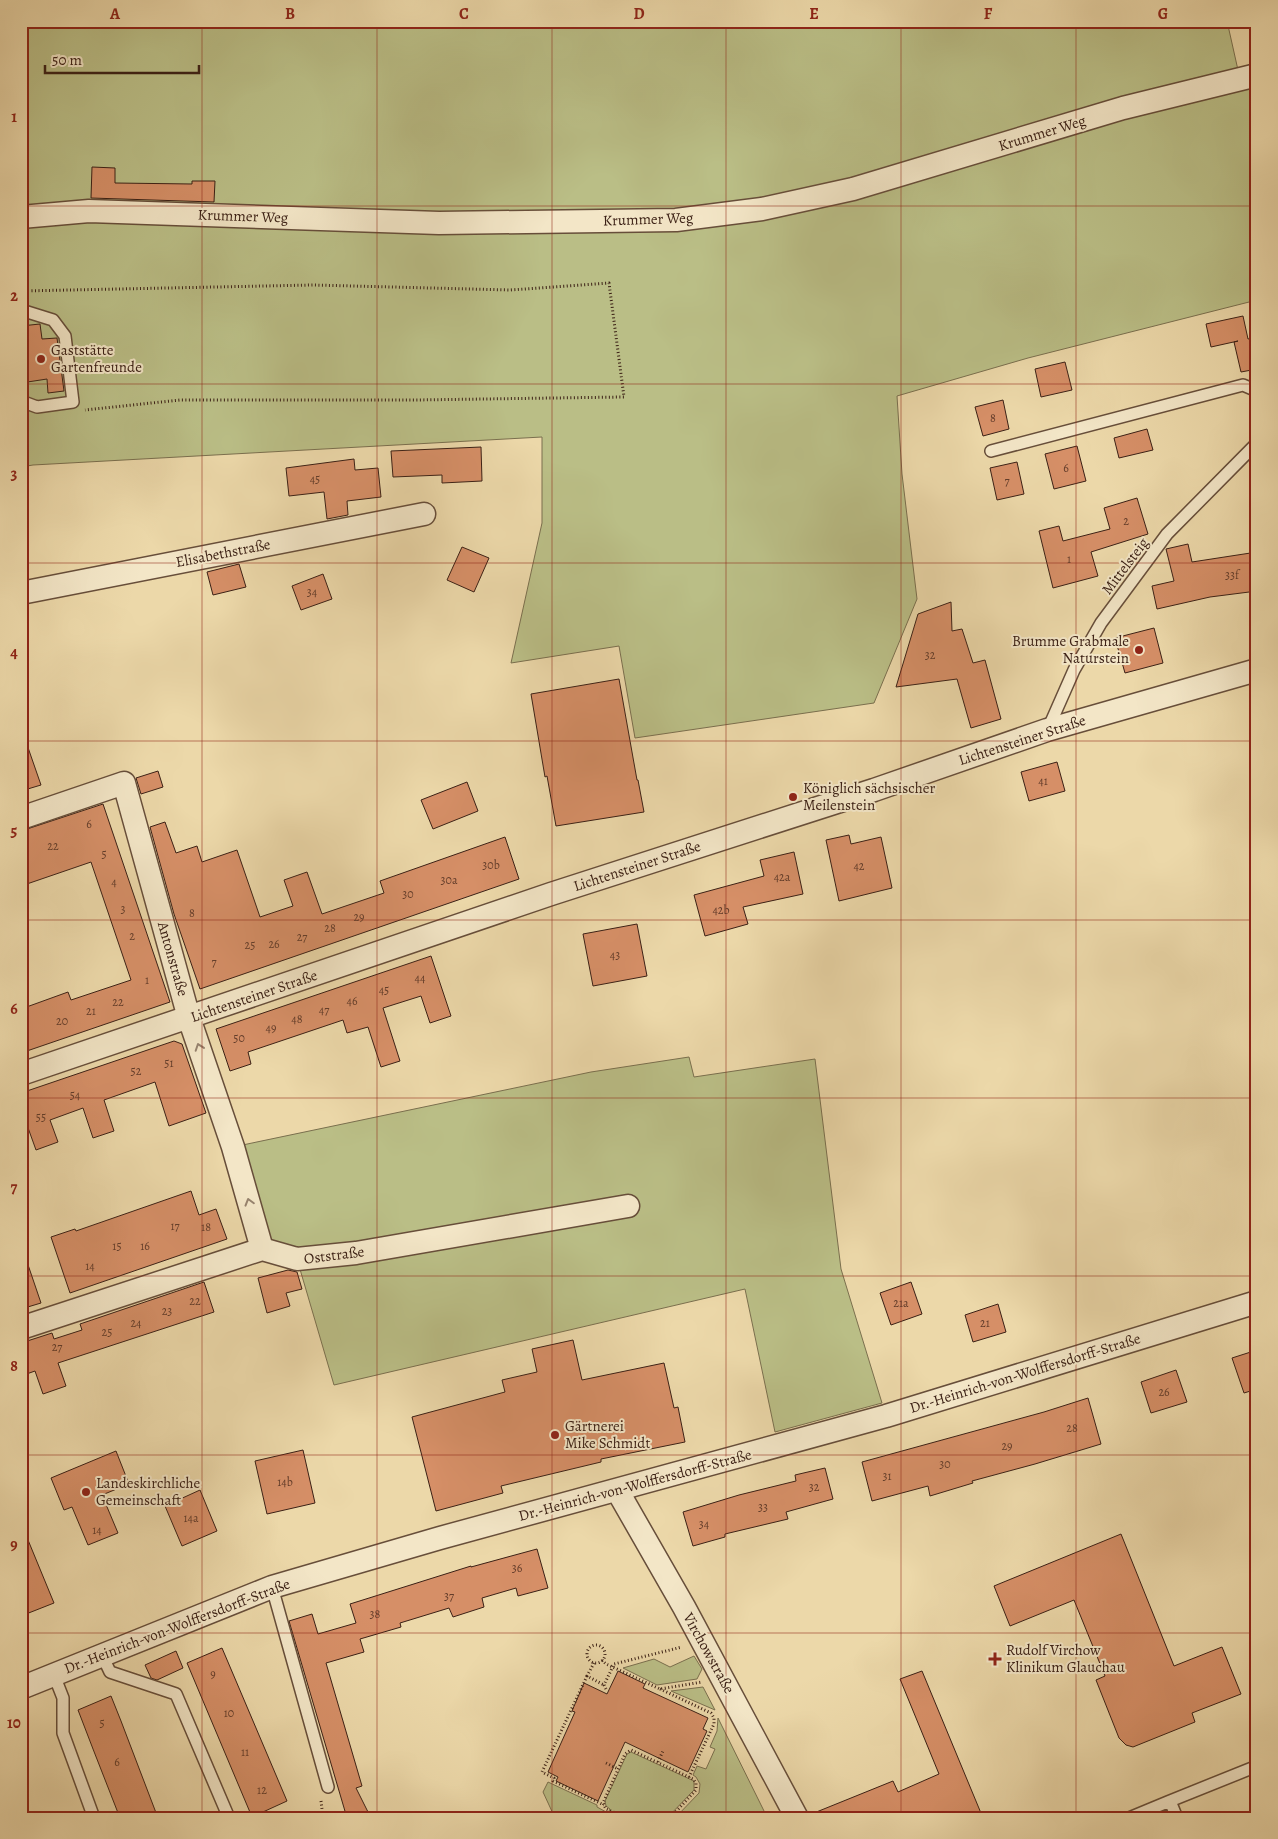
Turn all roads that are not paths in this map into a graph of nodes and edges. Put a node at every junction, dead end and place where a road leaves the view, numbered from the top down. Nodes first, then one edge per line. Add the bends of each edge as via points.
1 (1257, 75) edge
2 (21, 217) edge
3 (21, 310) edge
4 (1257, 391) edge
5 (21, 401) edge
6 (1257, 443) edge
7 (991, 451) dead end
8 (424, 514) dead end
9 (21, 593) edge
10 (1257, 670) edge
11 (1047, 730) junction
12 (21, 818) edge
13 (189, 1018) junction
14 (21, 1074) edge
15 (628, 1206) dead end
16 (262, 1249) junction
17 (1257, 1302) edge
18 (21, 1328) edge
19 (617, 1490) junction
20 (272, 1587) junction
21 (102, 1655) junction
22 (54, 1675) junction
23 (21, 1688) edge
24 (1257, 1766) edge
25 (328, 1787) dead end
26 (1170, 1801) junction
27 (94, 1818) edge
28 (229, 1818) edge
29 (797, 1818) edge
30 (1129, 1818) edge
31 (1178, 1818) edge

1 - 2 street, Krummer Weg via 1124,108 853,189 762,208 676,220 439,223 88,211
3 - 5 lane via 52,320 65,336 73,402 37,406
4 - 7 lane via 1243,386
6 - 11 lane, Mittelsteig via 1167,534 1101,623 1074,670
8 - 9 street, Elisabethstraße
10 - 11 street, Lichtensteiner Straße
11 - 13 street, Lichtensteiner Straße via 874,790 541,897
12 - 13 street, Antonstraße via 124,783
13 - 14 street, Lichtensteiner Straße
16 -> 13 street, Antonstraße via 234,1147
15 - 16 street, Oststraße via 356,1253 297,1259
16 - 18 street
17 - 19 street, Dr.-Heinrich-von-Wolffersdorff-Straße via 886,1416
19 - 20 street, Dr.-Heinrich-von-Wolffersdorff-Straße
19 - 29 street, Virchowstraße via 720,1672
20 - 21 street, Dr.-Heinrich-von-Wolffersdorff-Straße
20 - 25 lane
21 - 22 street, Dr.-Heinrich-von-Wolffersdorff-Straße
21 - 28 lane via 110,1672 176,1694
22 - 23 street, Dr.-Heinrich-von-Wolffersdorff-Straße
22 - 27 lane via 63,1698 63,1733
24 - 26 lane
26 - 30 lane
26 - 31 lane

